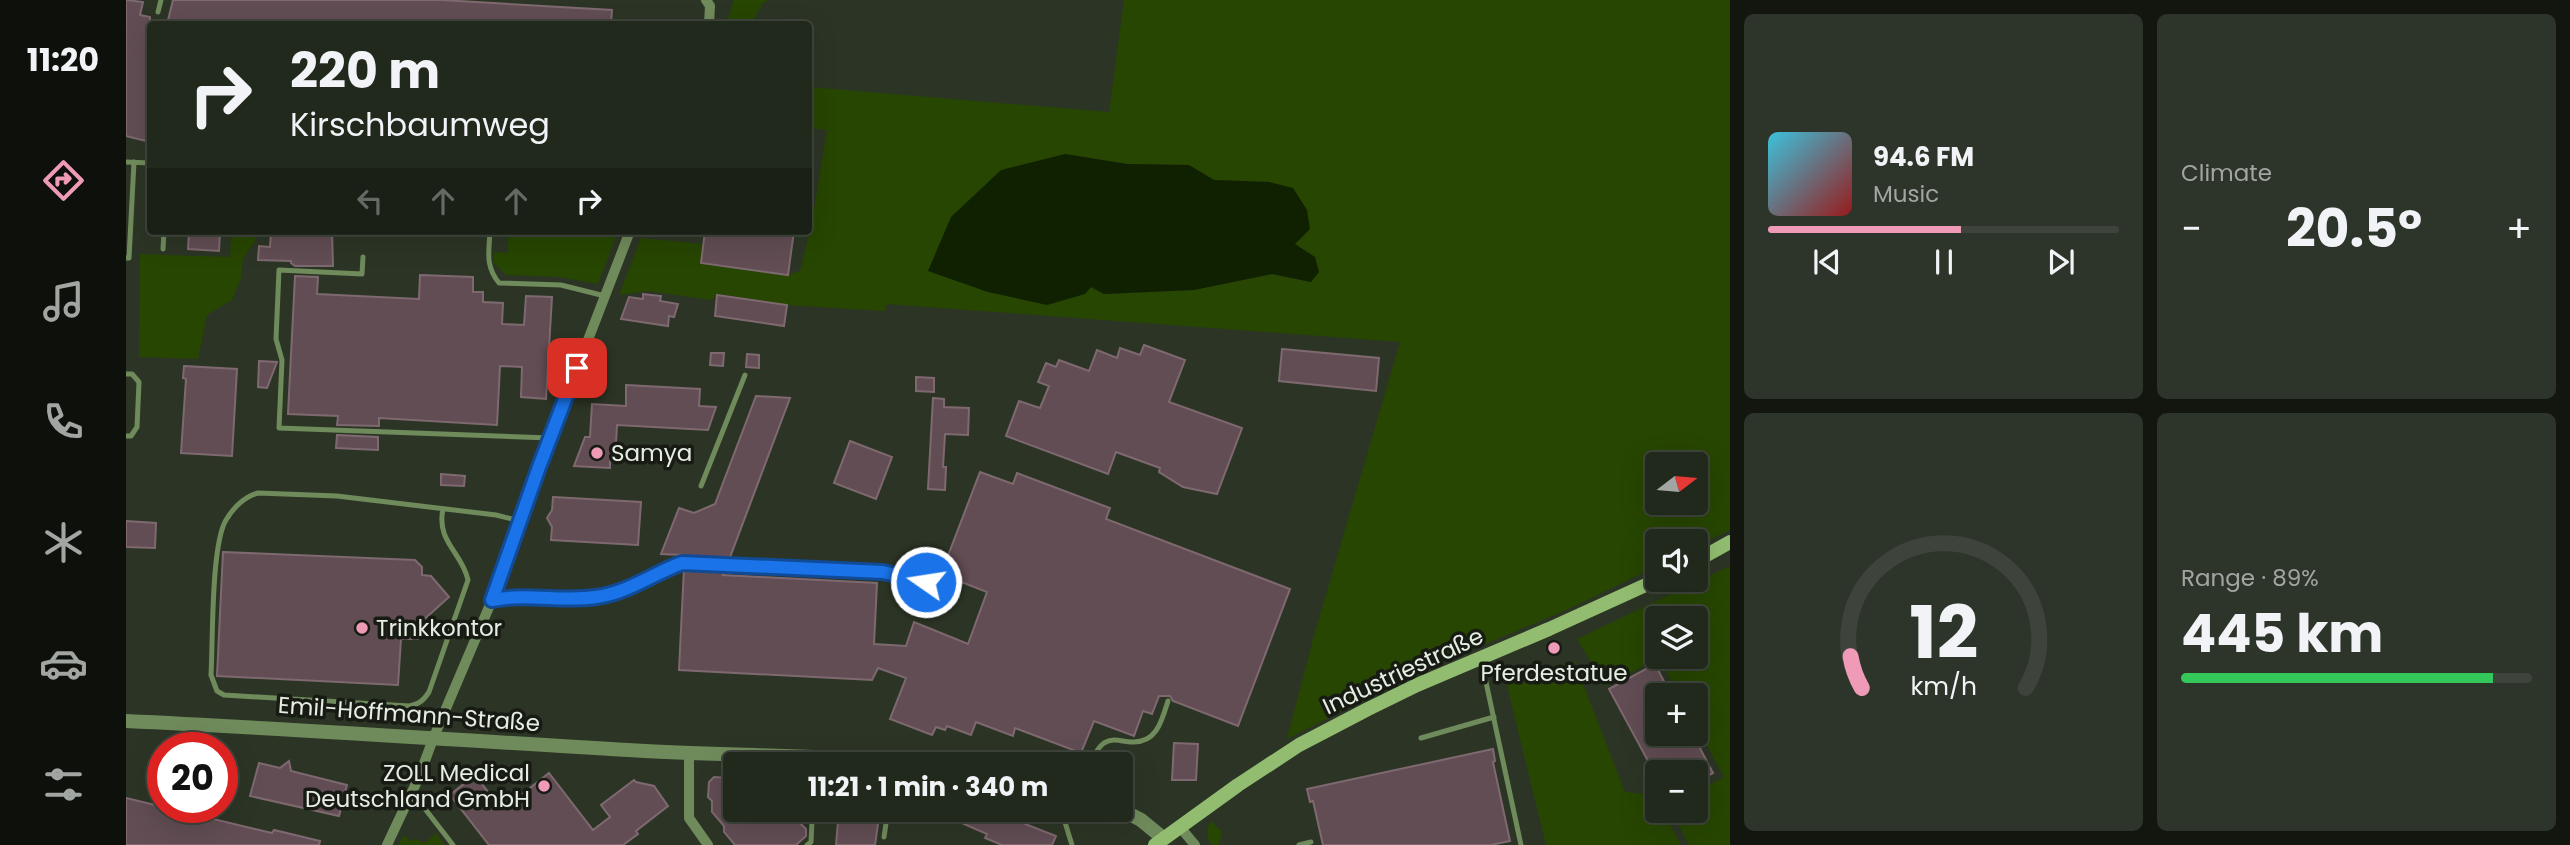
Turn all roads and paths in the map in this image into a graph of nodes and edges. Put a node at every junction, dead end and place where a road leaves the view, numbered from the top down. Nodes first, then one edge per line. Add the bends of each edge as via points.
1 (161, 0) edge
2 (708, 3) edge
3 (158, 12) dead end
4 (709, 21) edge
5 (126, 162) edge
6 (134, 162) junction
7 (147, 163) edge
8 (164, 235) edge
9 (490, 235) edge
10 (628, 235) edge
11 (163, 249) dead end
12 (363, 257) dead end
13 (126, 258) edge
14 (605, 296) junction
15 (126, 374) edge
16 (745, 375) dead end
17 (126, 436) edge
18 (550, 438) junction
19 (701, 486) dead end
20 (443, 509) junction
21 (520, 521) junction
22 (1730, 542) edge
23 (1708, 554) edge
24 (926, 582) dead end
25 (1645, 585) edge
26 (492, 600) junction
27 (1481, 659) junction
28 (1168, 701) dead end
29 (1494, 717) junction
30 (126, 721) edge
31 (1421, 738) dead end
32 (433, 739) junction
33 (1097, 752) edge
34 (689, 753) junction
35 (723, 755) edge
36 (412, 792) junction
37 (1133, 816) edge
38 (812, 822) edge
39 (886, 822) edge
40 (1065, 822) edge
41 (1179, 826) junction
42 (884, 837) dead end
43 (1159, 841) edge
44 (1311, 842) dead end
45 (387, 845) edge
46 (453, 845) edge
47 (708, 845) edge
48 (807, 845) edge
49 (1072, 845) edge
50 (1195, 845) edge
51 (1299, 845) edge
52 (1521, 845) edge

1 - 3 lane
2 - 4 street
5 - 6 lane
6 - 7 lane
6 - 13 lane
8 - 11 lane
9 - 14 lane via 488,263 499,283 561,285
10 - 14 street
12 - 18 lane via 362,274 279,270 279,428
14 - 18 street
15 - 17 lane via 139,382 137,427
16 - 19 lane
18 - 21 street
20 - 20 lane via 337,496 258,493 243,501 225,521 218,547 211,675 217,691 409,706 424,700 468,580 443,535
20 - 21 lane
21 - 26 street
22 - 23 main road
24 - 26 lane via 883,572 682,563 611,594
25 - 27 main road, Industriestraße
26 - 32 street
27 - 29 lane
27 - 41 main road, Industriestraße via 1417,685 1299,746
28 - 33 lane via 1159,729 1150,738 1133,743 1117,739 1103,743
29 - 31 lane
29 - 52 lane
30 - 32 street, Emil-Hoffmann-Straße
32 - 34 street, Emil-Hoffmann-Straße
32 - 36 street
34 - 35 street, Emil-Hoffmann-Straße
34 - 47 street via 689,818
36 - 45 street
36 - 46 lane
37 - 43 street via 1148,825
38 - 48 lane
39 - 42 lane
40 - 49 lane
41 - 43 main road, Industriestraße
41 - 50 street
44 - 51 lane

